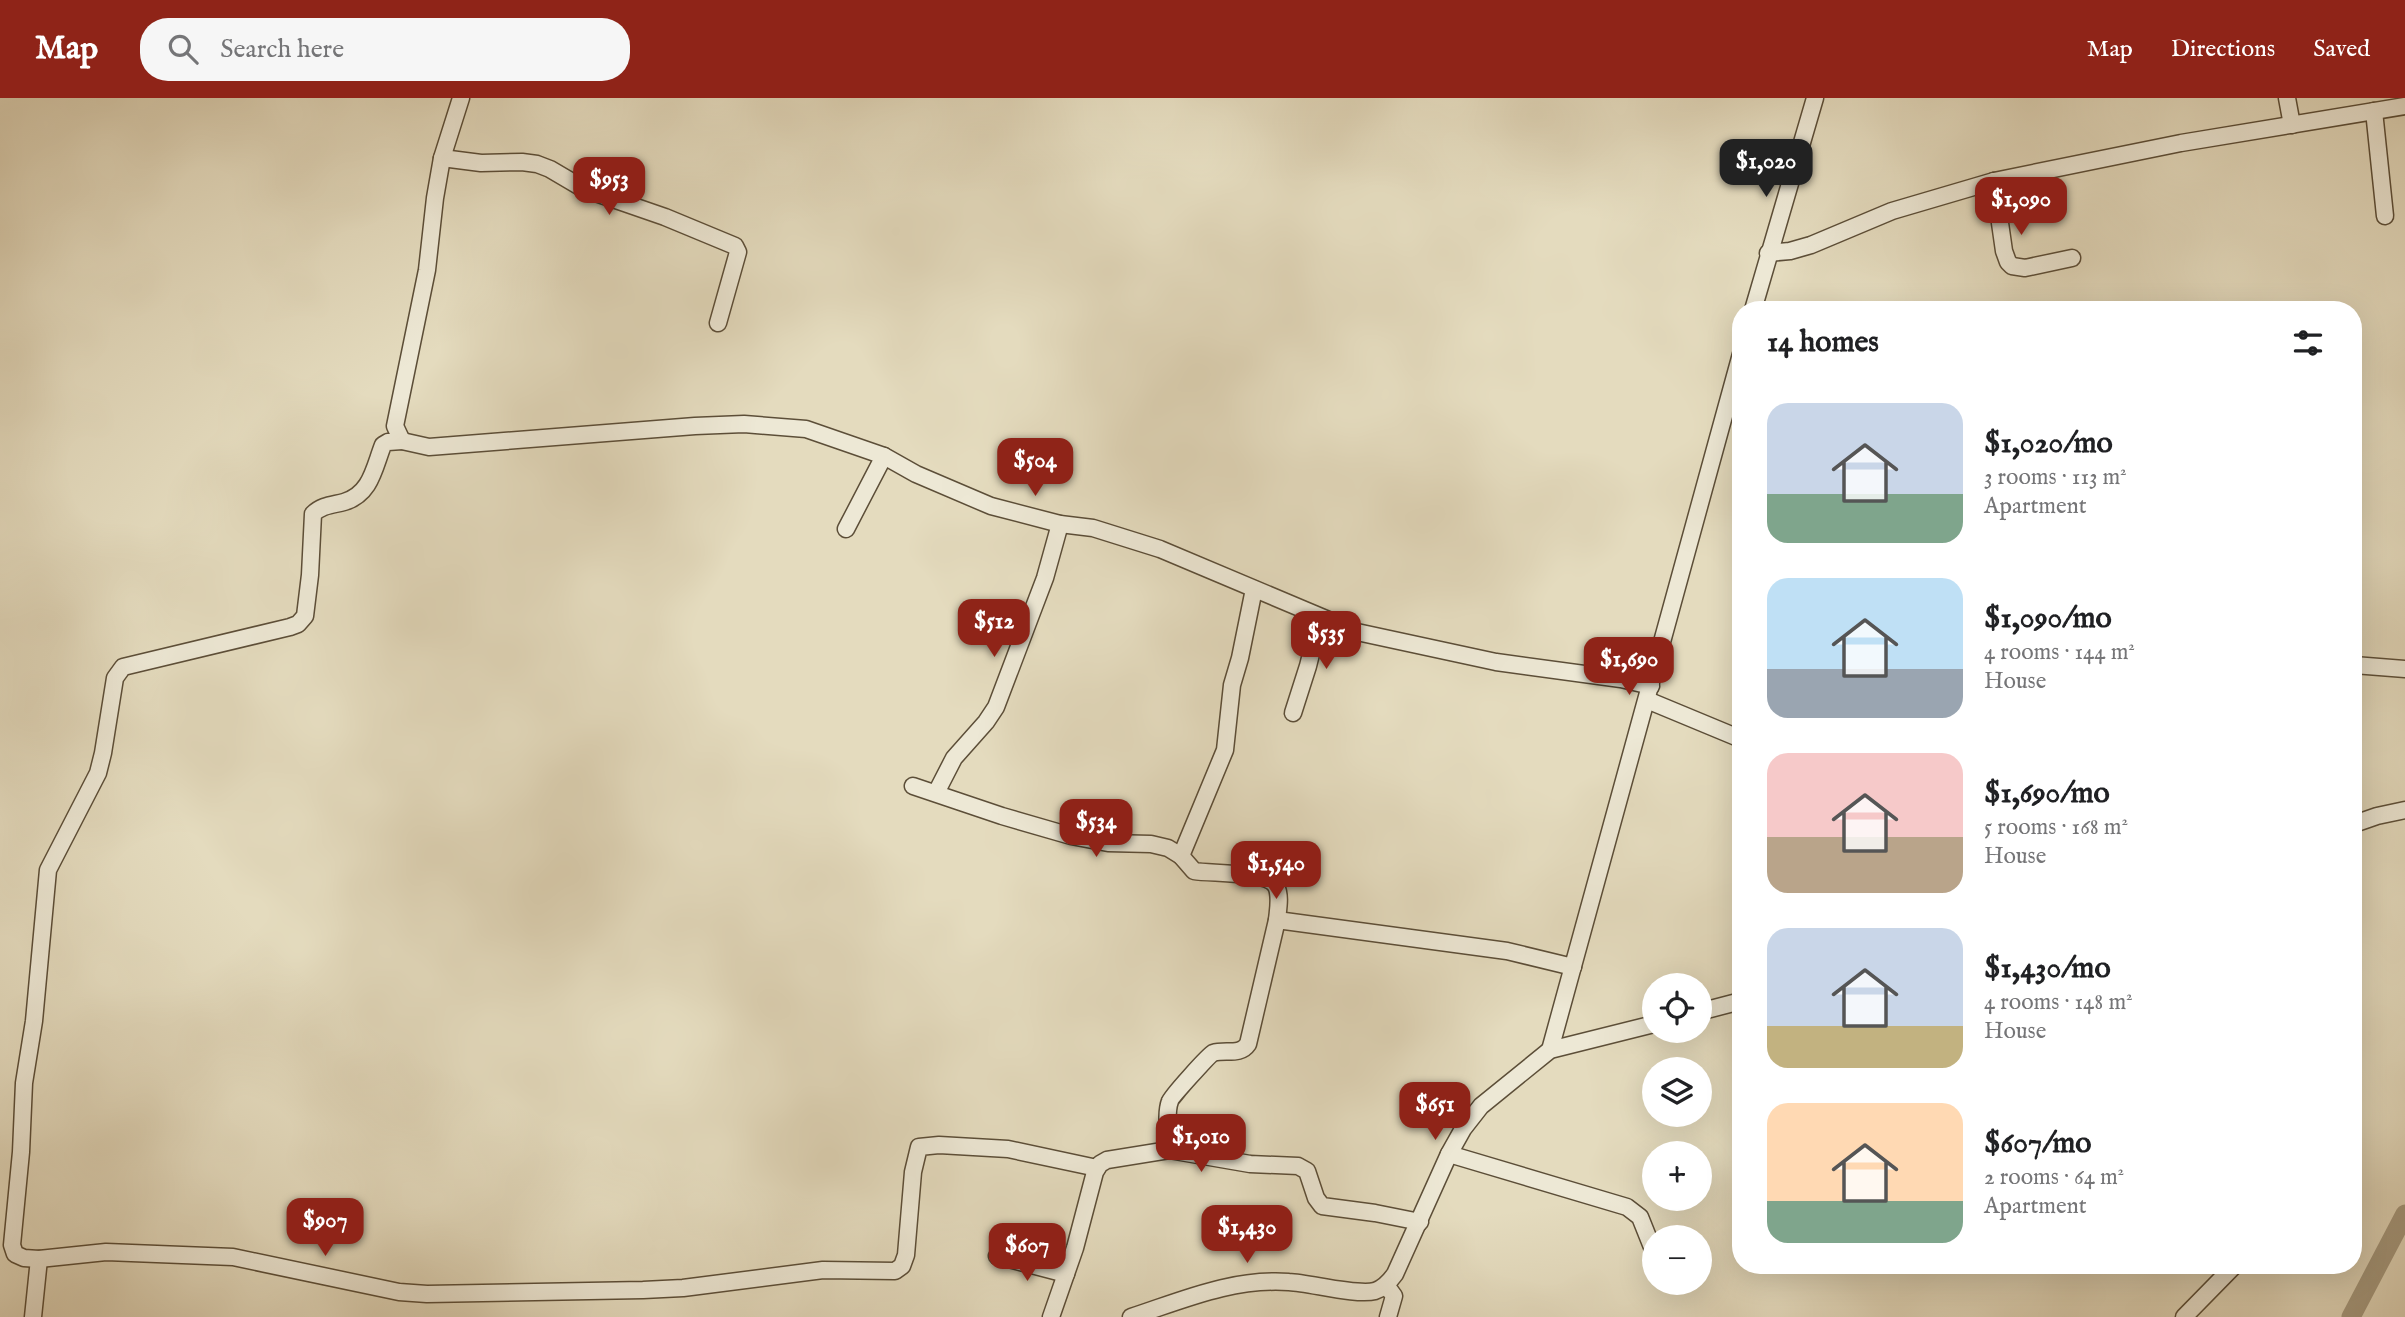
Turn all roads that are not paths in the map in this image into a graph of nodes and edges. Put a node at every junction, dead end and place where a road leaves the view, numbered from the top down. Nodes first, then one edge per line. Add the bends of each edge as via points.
1 (461, 98) edge
2 (1815, 98) edge
3 (2287, 98) edge
4 (2405, 106) edge
5 (2374, 111) junction
6 (2292, 125) junction
7 (442, 158) junction
8 (1994, 181) junction
9 (2385, 216) dead end
10 (1768, 254) junction
11 (2072, 258) dead end
12 (1755, 301) edge
13 (718, 323) dead end
14 (1732, 387) edge
15 (402, 440) junction
16 (884, 456) junction
17 (1060, 524) junction
18 (846, 529) dead end
19 (1254, 589) junction
20 (1320, 618) junction
21 (2362, 665) edge
22 (2405, 669) edge
23 (1649, 693) junction
24 (1293, 713) dead end
25 (1732, 734) edge
26 (913, 786) dead end
27 (936, 793) junction
28 (2405, 810) edge
29 (2362, 821) edge
30 (1181, 856) junction
31 (1277, 920) junction
32 (1573, 967) junction
33 (1732, 1003) edge
34 (1712, 1009) edge
35 (1642, 1027) edge
36 (1550, 1050) junction
37 (1169, 1150) junction
38 (1449, 1154) junction
39 (1097, 1168) junction
40 (1420, 1222) junction
41 (1643, 1225) edge
42 (997, 1256) dead end
43 (39, 1259) junction
44 (2226, 1274) edge
45 (1066, 1275) junction
46 (1386, 1285) junction
47 (33, 1317) edge
48 (1051, 1317) edge
49 (1130, 1317) edge
50 (1388, 1317) edge
51 (2184, 1317) edge

1 - 7 street
2 - 10 street
3 - 6 street
4 - 5 street
5 - 6 street
5 - 9 street
6 - 8 street
7 - 13 street via 537,164 584,189 735,246 738,251
7 - 15 street via 427,270 395,426
8 - 10 street via 1892,211 1790,251
8 - 11 street via 2004,251 2012,266 2025,268
10 - 12 street
14 - 23 street
15 - 16 street via 429,447 744,424 806,429
15 - 43 street via 383,445 364,492 313,514 302,622 123,667 115,678 101,765 48,870 24,1083 12,1245 19,1257
16 - 17 street via 991,506
16 - 18 street
17 - 19 street via 1137,540
17 - 27 street via 1045,578 996,707 954,758
19 - 20 street
19 - 30 street via 1232,685 1225,750
20 - 23 street via 1408,644 1595,675
20 - 24 street
21 - 22 street
23 - 25 street
23 - 32 street
26 - 27 street
27 - 30 street via 1071,836 1151,844
28 - 29 street
30 - 31 street via 1194,871 1271,881 1278,893
31 - 32 street via 1507,951
31 - 37 street via 1248,1044 1239,1051 1208,1056 1172,1095
32 - 36 street
33 - 34 street
35 - 36 street
36 - 38 street via 1481,1106
37 - 39 street via 1107,1160
37 - 40 street via 1250,1164 1298,1166 1307,1171 1322,1206
38 - 40 street
38 - 41 street via 1627,1207
39 - 43 street via 1008,1149 919,1147 906,1255 895,1271 803,1271 661,1290 427,1294 222,1256 106,1252
39 - 45 street
40 - 46 street
42 - 45 street
43 - 47 street
44 - 51 street
45 - 48 street
46 - 49 street via 1371,1292 1288,1282 1250,1283 1198,1293
46 - 50 street via 1394,1296

